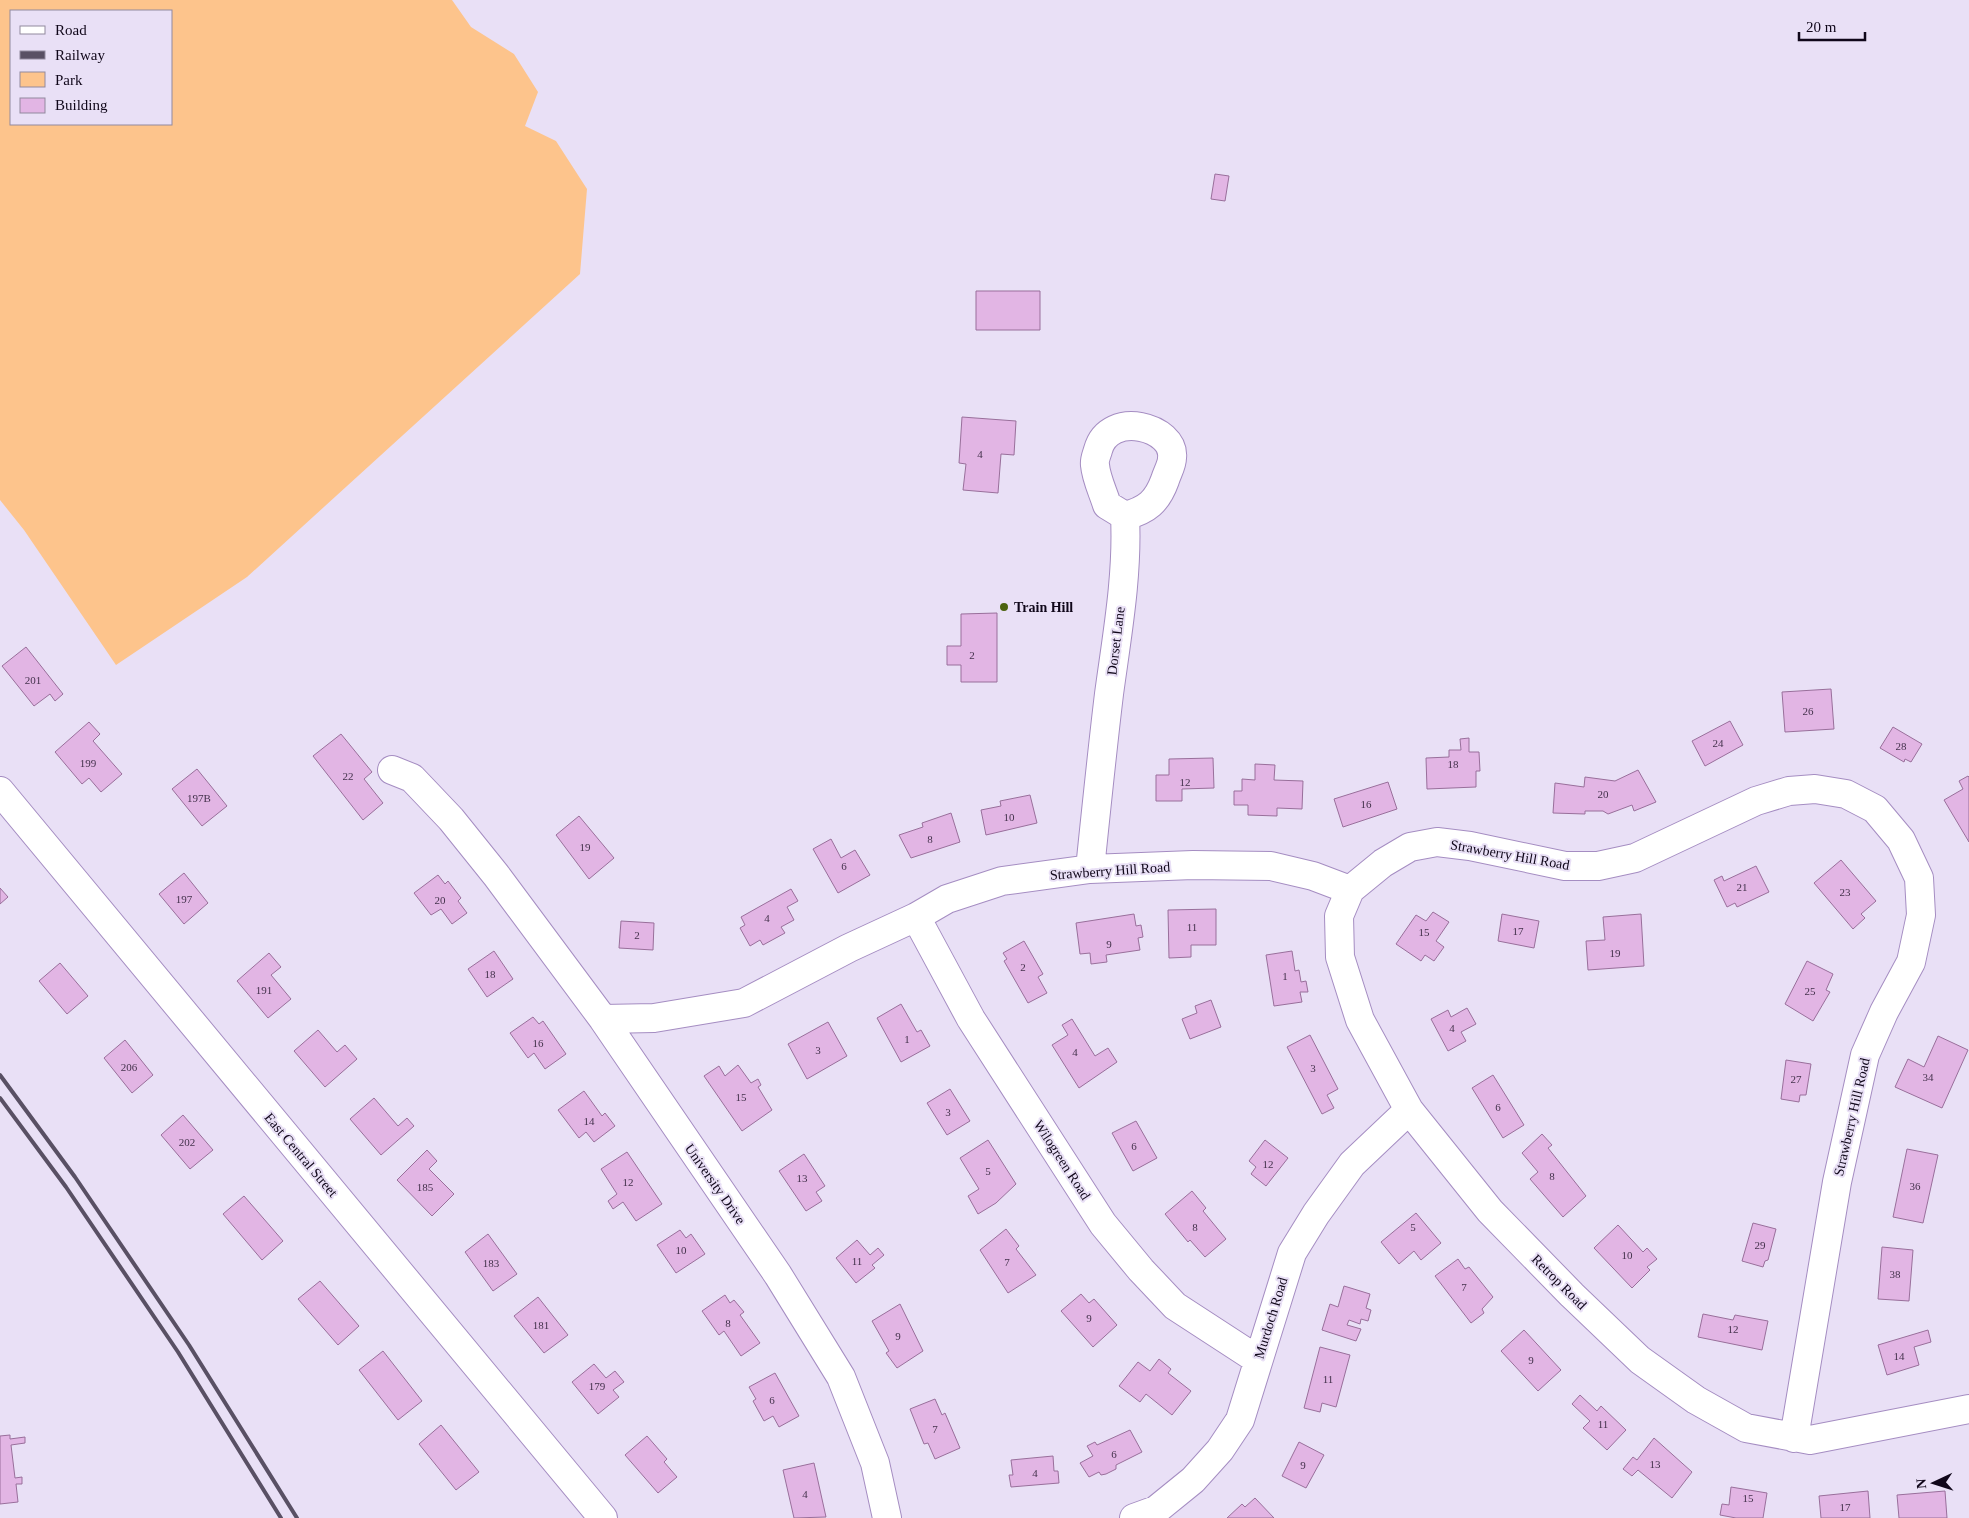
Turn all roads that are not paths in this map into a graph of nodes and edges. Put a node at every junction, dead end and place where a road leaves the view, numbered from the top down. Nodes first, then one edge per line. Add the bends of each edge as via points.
1 (1125, 516) junction
2 (392, 770) dead end
3 (0, 791) edge
4 (1090, 869) junction
5 (1350, 890) junction
6 (916, 917) junction
7 (603, 1019) junction
8 (1409, 1110) junction
9 (1258, 1360) junction
10 (1969, 1409) edge
11 (1794, 1438) junction
12 (603, 1518) edge
13 (887, 1518) edge
14 (1134, 1518) edge

1 - 1 street via 1108,505 1094,463 1100,441 1113,430 1129,425 1146,427 1168,442 1173,457 1159,495 1142,511
1 - 4 street, Dorset Lane via 1120,613
2 - 7 street, University Drive via 412,778 451,819
3 - 12 street, East Central Street
4 - 5 street, Strawberry Hill Road via 1271,866 1313,876
4 - 6 street, Strawberry Hill Road via 1002,881 946,899
5 - 8 street, Retrop Road via 1339,916 1340,957 1360,1020
5 - 11 street, Strawberry Hill Road via 1383,863 1410,847 1437,842 1565,866 1598,866 1635,858 1756,801 1789,791 1846,794 1875,809 1901,840 1919,878 1922,915 1911,962 1865,1055 1837,1182
6 - 7 street, Strawberry Hill Road via 744,1003 654,1018
6 - 9 street, Wilogreen Road via 971,1019 1103,1224 1175,1306
7 - 13 street, University Drive via 778,1274 841,1378 875,1463
8 - 9 street, Murdoch Road via 1352,1164 1296,1245
8 - 11 street, Retrop Road via 1490,1211 1640,1360 1696,1400 1746,1428
9 - 14 street, Murdoch Road via 1240,1420 1220,1450 1193,1480 1156,1510
10 - 11 street, Retrop Road via 1810,1440

